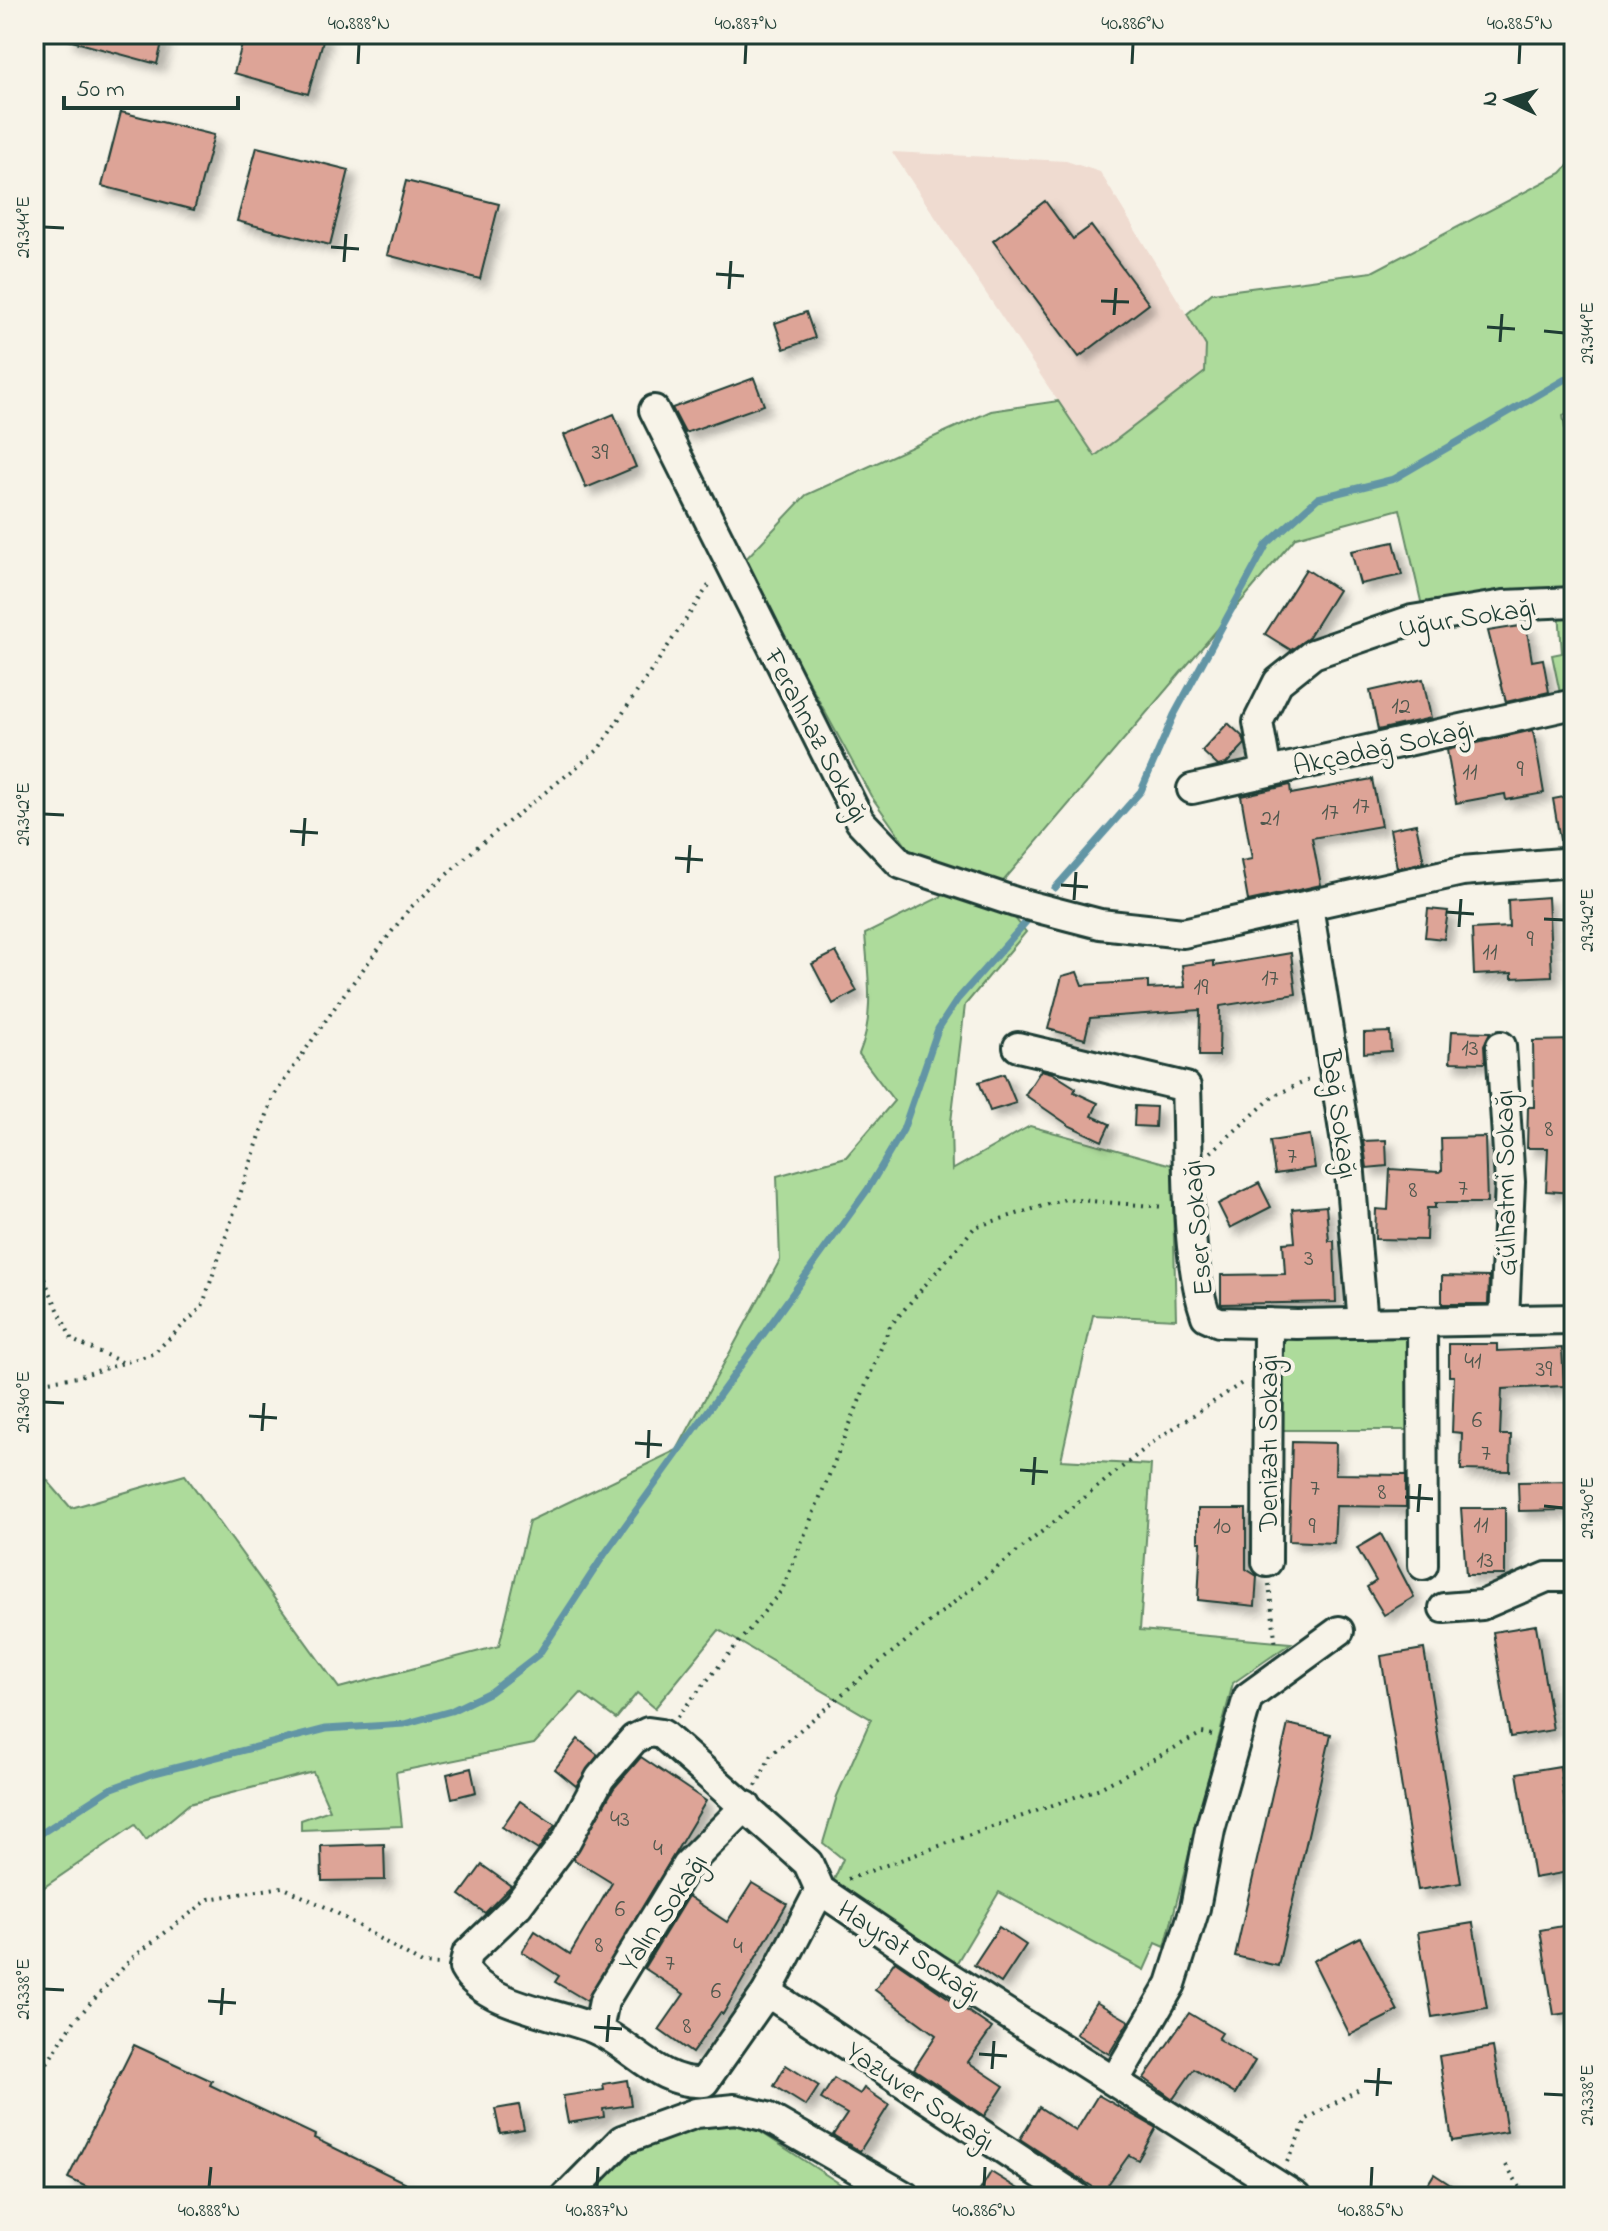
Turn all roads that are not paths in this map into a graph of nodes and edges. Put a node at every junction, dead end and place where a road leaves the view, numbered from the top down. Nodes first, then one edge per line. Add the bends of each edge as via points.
1 (654, 410) dead end
2 (1574, 602) edge
3 (1574, 704) edge
4 (1267, 772) junction
5 (1192, 789) dead end
6 (1574, 862) edge
7 (1308, 906) junction
8 (1501, 1046) dead end
9 (1018, 1047) dead end
10 (1574, 1319) edge
11 (1504, 1320) junction
12 (1422, 1321) junction
13 (1268, 1323) junction
14 (1363, 1323) junction
15 (1267, 1562) road end
16 (1423, 1565) dead end
17 (1574, 1577) edge
18 (1444, 1608) dead end
19 (1339, 1631) dead end
20 (746, 1806) junction
21 (820, 1890) junction
22 (767, 1992) junction
23 (598, 2030) junction
24 (1115, 2080) junction
25 (1286, 2191) edge
26 (566, 2197) edge
27 (906, 2197) edge
28 (1076, 2197) edge

1 - 7 street, Ferahnaz Sokağı via 860,821 901,864 1100,924 1183,933
2 - 4 street, Uğur Sokağı via 1504,605 1412,620 1313,654 1278,682 1258,722
3 - 4 street, Akçadağ Sokağı
4 - 5 street, Akçadağ Sokağı
6 - 7 street, Ferahnaz Sokağı via 1462,871
7 - 14 street, Bağ Sokağı via 1349,1162
8 - 11 street, Gülhatmi Sokağı via 1510,1182
9 - 13 street, Eser Sokağı via 1186,1087 1198,1292 1206,1316 1219,1322
10 - 11 street, Eser Sokağı
11 - 12 street, Eser Sokağı
12 - 14 street, Eser Sokağı
12 - 16 street
13 - 14 street, Eser Sokağı
13 - 15 street, Denizatı Sokağı
17 - 18 street via 1547,1577 1482,1605
19 - 24 street via 1248,1697 1171,1984
20 - 21 street, Hayrat Sokağı via 808,1863
20 - 23 street, Yalın Sokağı via 686,1866 604,2001
20 - 23 street, Hayrat Sokağı via 662,1734 648,1732 634,1739 608,1768 566,1841 518,1905 467,1954 464,1968 470,1979 494,1995
21 - 22 street
21 - 24 street, Hayrat Sokağı
22 - 23 street via 704,2082 689,2083 658,2071
22 - 28 street, Yazuver Sokağı
24 - 25 street, Hayrat Sokağı
26 - 27 street via 622,2140 696,2113 735,2109 767,2117

